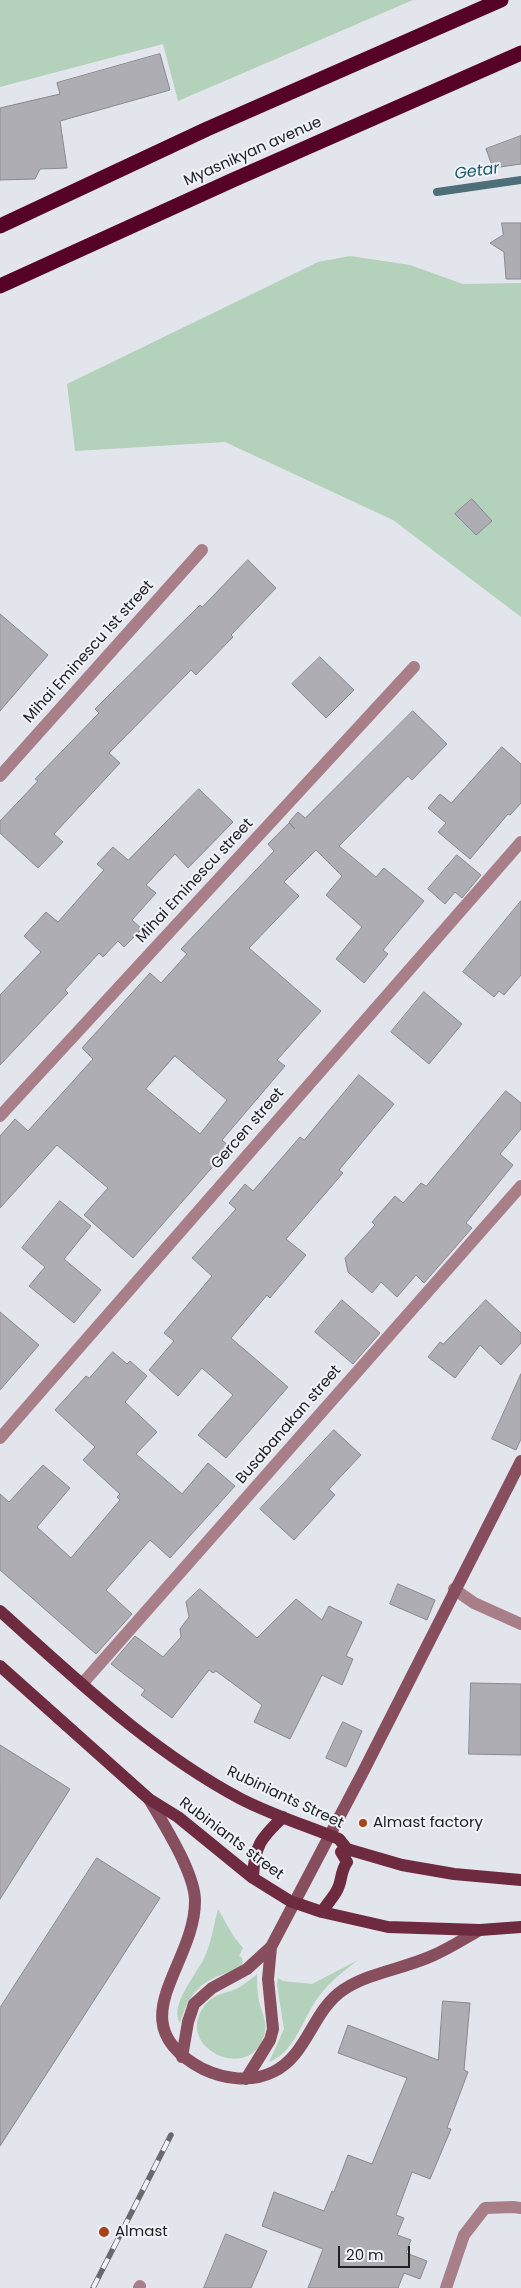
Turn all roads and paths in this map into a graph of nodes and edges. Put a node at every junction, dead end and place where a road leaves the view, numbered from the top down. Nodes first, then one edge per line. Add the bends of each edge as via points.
1 (501, 0) edge
2 (521, 53) edge
3 (0, 226) edge
4 (0, 286) edge
5 (202, 550) dead end
6 (414, 667) dead end
7 (0, 776) edge
8 (521, 842) edge
9 (0, 1116) edge
10 (521, 1186) edge
11 (0, 1438) edge
12 (521, 1462) edge
13 (454, 1590) junction
14 (0, 1611) edge
15 (521, 1624) edge
16 (0, 1666) edge
17 (82, 1684) junction
18 (148, 1799) junction
19 (283, 1817) junction
20 (347, 1849) junction
21 (253, 1878) junction
22 (521, 1880) edge
23 (322, 1912) junction
24 (521, 1927) edge
25 (480, 1930) junction
26 (271, 1947) junction
27 (182, 2057) junction
28 (246, 2079) junction
29 (521, 2208) edge
30 (446, 2288) edge

1 - 3 highway via 207,129
2 - 4 highway, Myasnikyan avenue
5 - 7 street, Mihai Eminescu 1st street
6 - 9 street, Mihai Eminescu street
8 - 11 street, Gercen street
10 - 17 street, Busabanakan street
12 - 13 street
13 - 15 street via 474,1603
13 - 26 street
14 - 17 main road, Rubiniants Street
16 - 18 main road, Rubiniants street
17 - 19 main road, Rubiniants Street via 121,1720 170,1756 242,1800
18 - 21 main road, Rubiniants street via 178,1817
18 - 27 street via 175,1843 195,1900 192,1923 161,2019 170,2045
19 - 20 main road, Rubiniants Street via 339,1839
19 - 21 main road via 264,1835 254,1857
20 - 22 main road, Rubiniants Street via 402,1865
20 - 23 main road via 341,1852 347,1862 341,1871 337,1892
21 - 23 main road, Rubiniants street via 290,1902
23 - 25 main road, Rubiniants street via 388,1927
24 - 25 main road, Rubiniants street
25 - 28 street via 433,1956 367,1977 343,1990 329,2001 298,2052 272,2072
26 - 27 street via 247,1969 212,1988 194,2004
26 - 28 street via 268,1979 270,2040
27 - 28 street via 207,2070
29 - 30 street via 485,2208 464,2235

